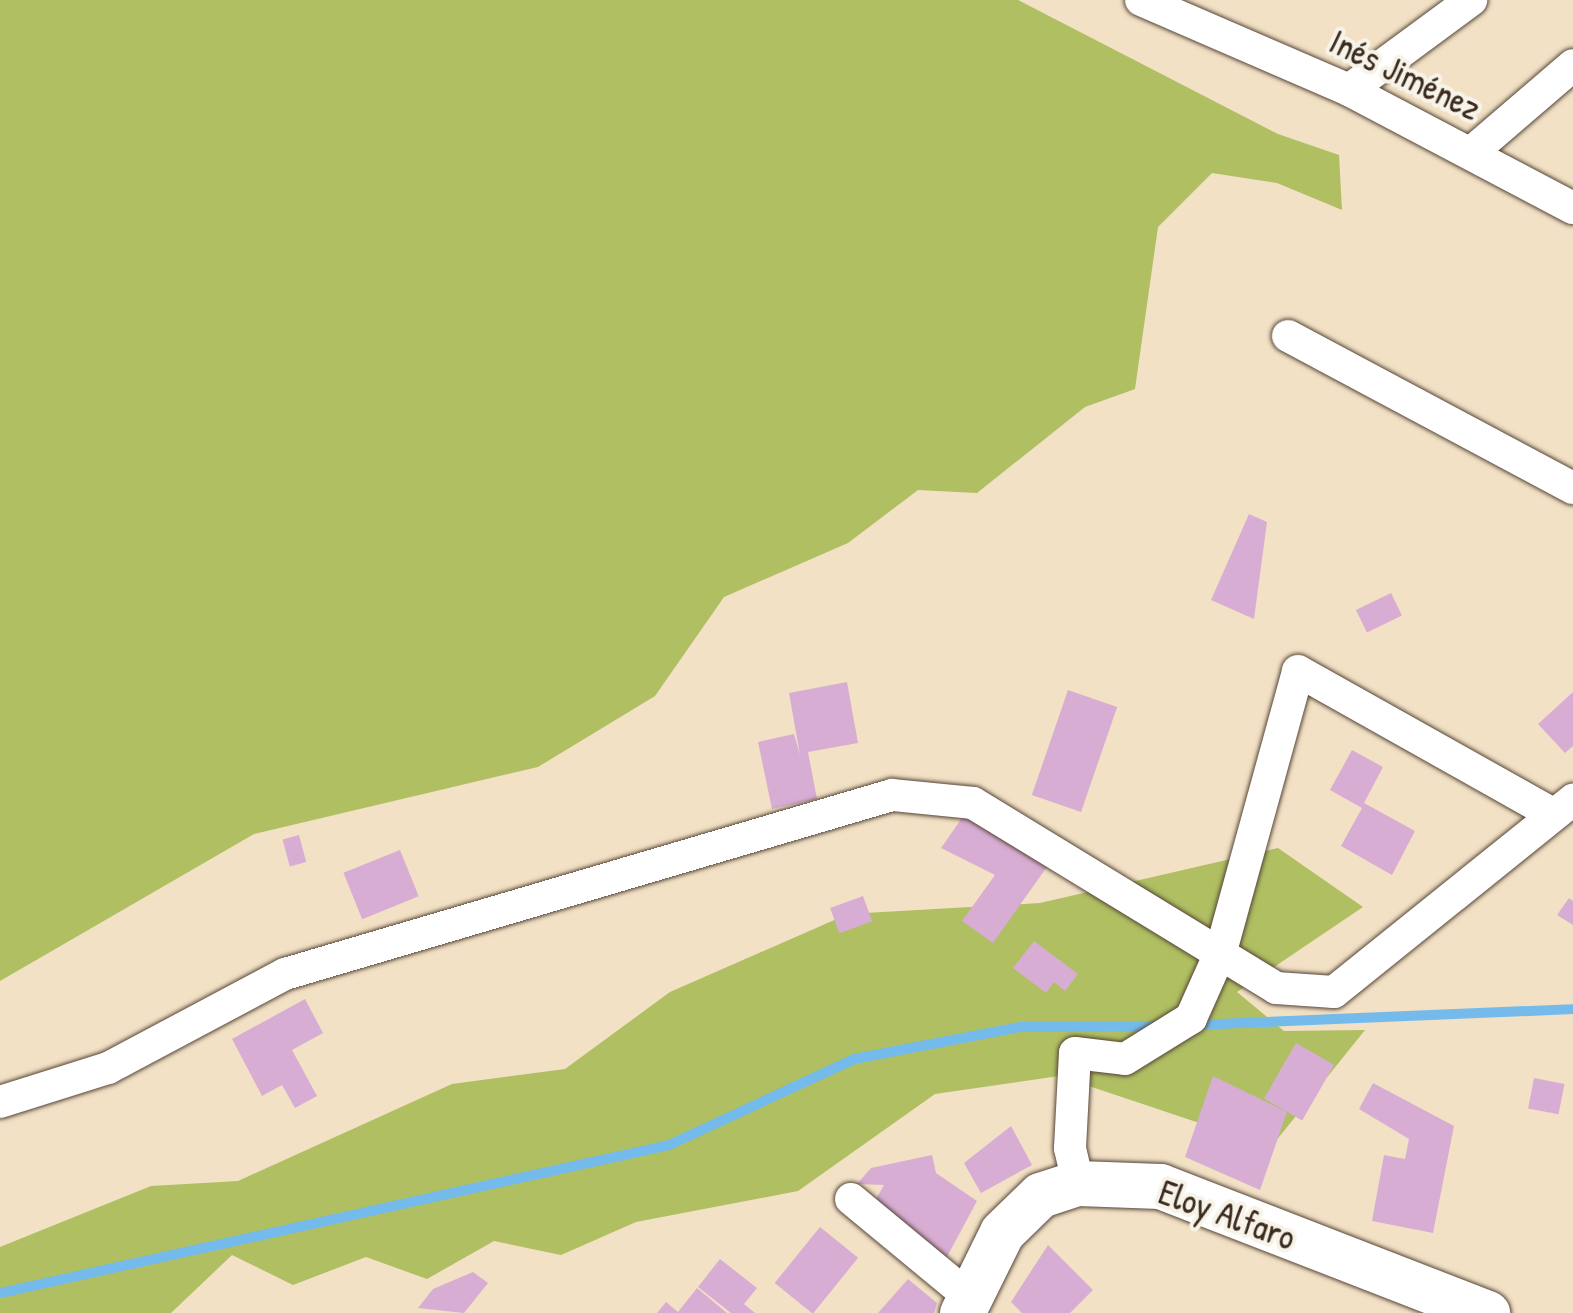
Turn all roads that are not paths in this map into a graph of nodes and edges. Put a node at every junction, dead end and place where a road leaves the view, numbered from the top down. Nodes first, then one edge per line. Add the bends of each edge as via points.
1 (1142, 0) edge
2 (1471, 0) edge
3 (1573, 65) edge
4 (1349, 90) junction
5 (1472, 152) junction
6 (1573, 208) edge
7 (1288, 336) dead end
8 (1573, 488) edge
9 (1563, 807) edge
10 (1222, 950) junction
11 (0, 1102) edge
12 (1078, 1182) junction
13 (851, 1199) dead end
14 (1404, 1298) edge
15 (964, 1304) edge
16 (1487, 1313) edge

1 - 4 street, Inés Jiménez
2 - 4 street
3 - 5 street
4 - 5 street, Inés Jiménez
5 - 6 street, Inés Jiménez
7 - 8 street
9 - 10 street via 1334,992 1276,988
9 - 10 street via 1298,671
10 - 11 street via 973,803 892,794 285,974 108,1068
10 - 12 street via 1190,1018 1125,1059 1076,1053 1070,1148
12 - 14 street, Eloy Alfaro via 1160,1186
12 - 15 street, Eloy Alfaro via 1040,1195 1002,1232
13 - 15 street
14 - 16 street, Eloy Alfaro

